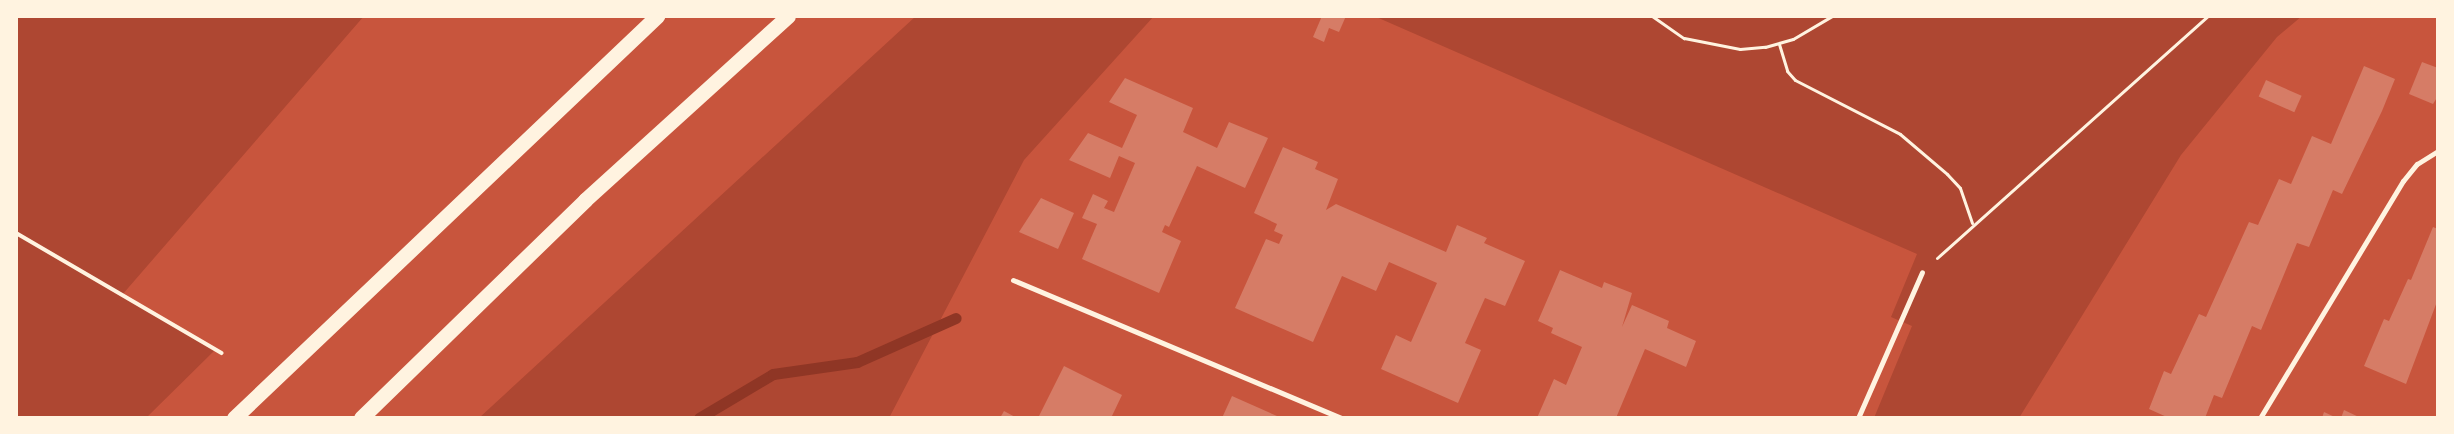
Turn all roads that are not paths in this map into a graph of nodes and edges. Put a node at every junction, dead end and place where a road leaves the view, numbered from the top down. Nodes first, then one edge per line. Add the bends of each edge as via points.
1 (657, 16) edge
2 (788, 16) edge
3 (2438, 151) edge
4 (16, 233) edge
5 (1922, 272) road end
6 (1013, 280) dead end
7 (221, 353) dead end
8 (234, 418) edge
9 (361, 418) edge
10 (1342, 418) edge
11 (1858, 418) edge
12 (2260, 418) edge

1 - 8 highway
2 - 9 highway via 585,200
3 - 12 street via 2417,164 2403,181
4 - 7 lane
5 - 11 street
6 - 10 street

